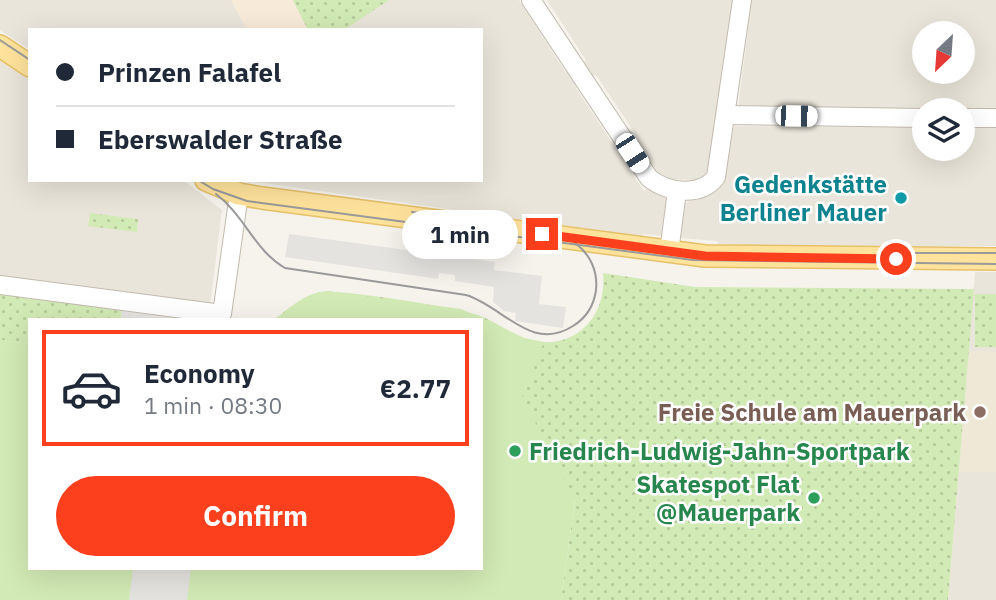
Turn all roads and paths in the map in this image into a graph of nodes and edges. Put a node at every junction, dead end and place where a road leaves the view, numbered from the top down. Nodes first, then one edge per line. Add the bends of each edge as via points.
1 (531, 0) edge
2 (742, 0) edge
3 (0, 46) edge
4 (28, 64) edge
5 (726, 115) junction
6 (912, 118) edge
7 (975, 118) edge
8 (996, 118) edge
9 (211, 182) edge
10 (677, 191) junction
11 (239, 194) junction
12 (669, 252) junction
13 (996, 259) edge
14 (0, 285) edge

1 - 10 street via 649,178
2 - 5 street
3 - 4 main road
5 - 6 street
5 - 10 street via 716,177 703,188
7 - 8 street
9 - 11 main road
10 - 12 street
11 - 12 main road
11 - 14 street via 222,314
12 - 13 main road

